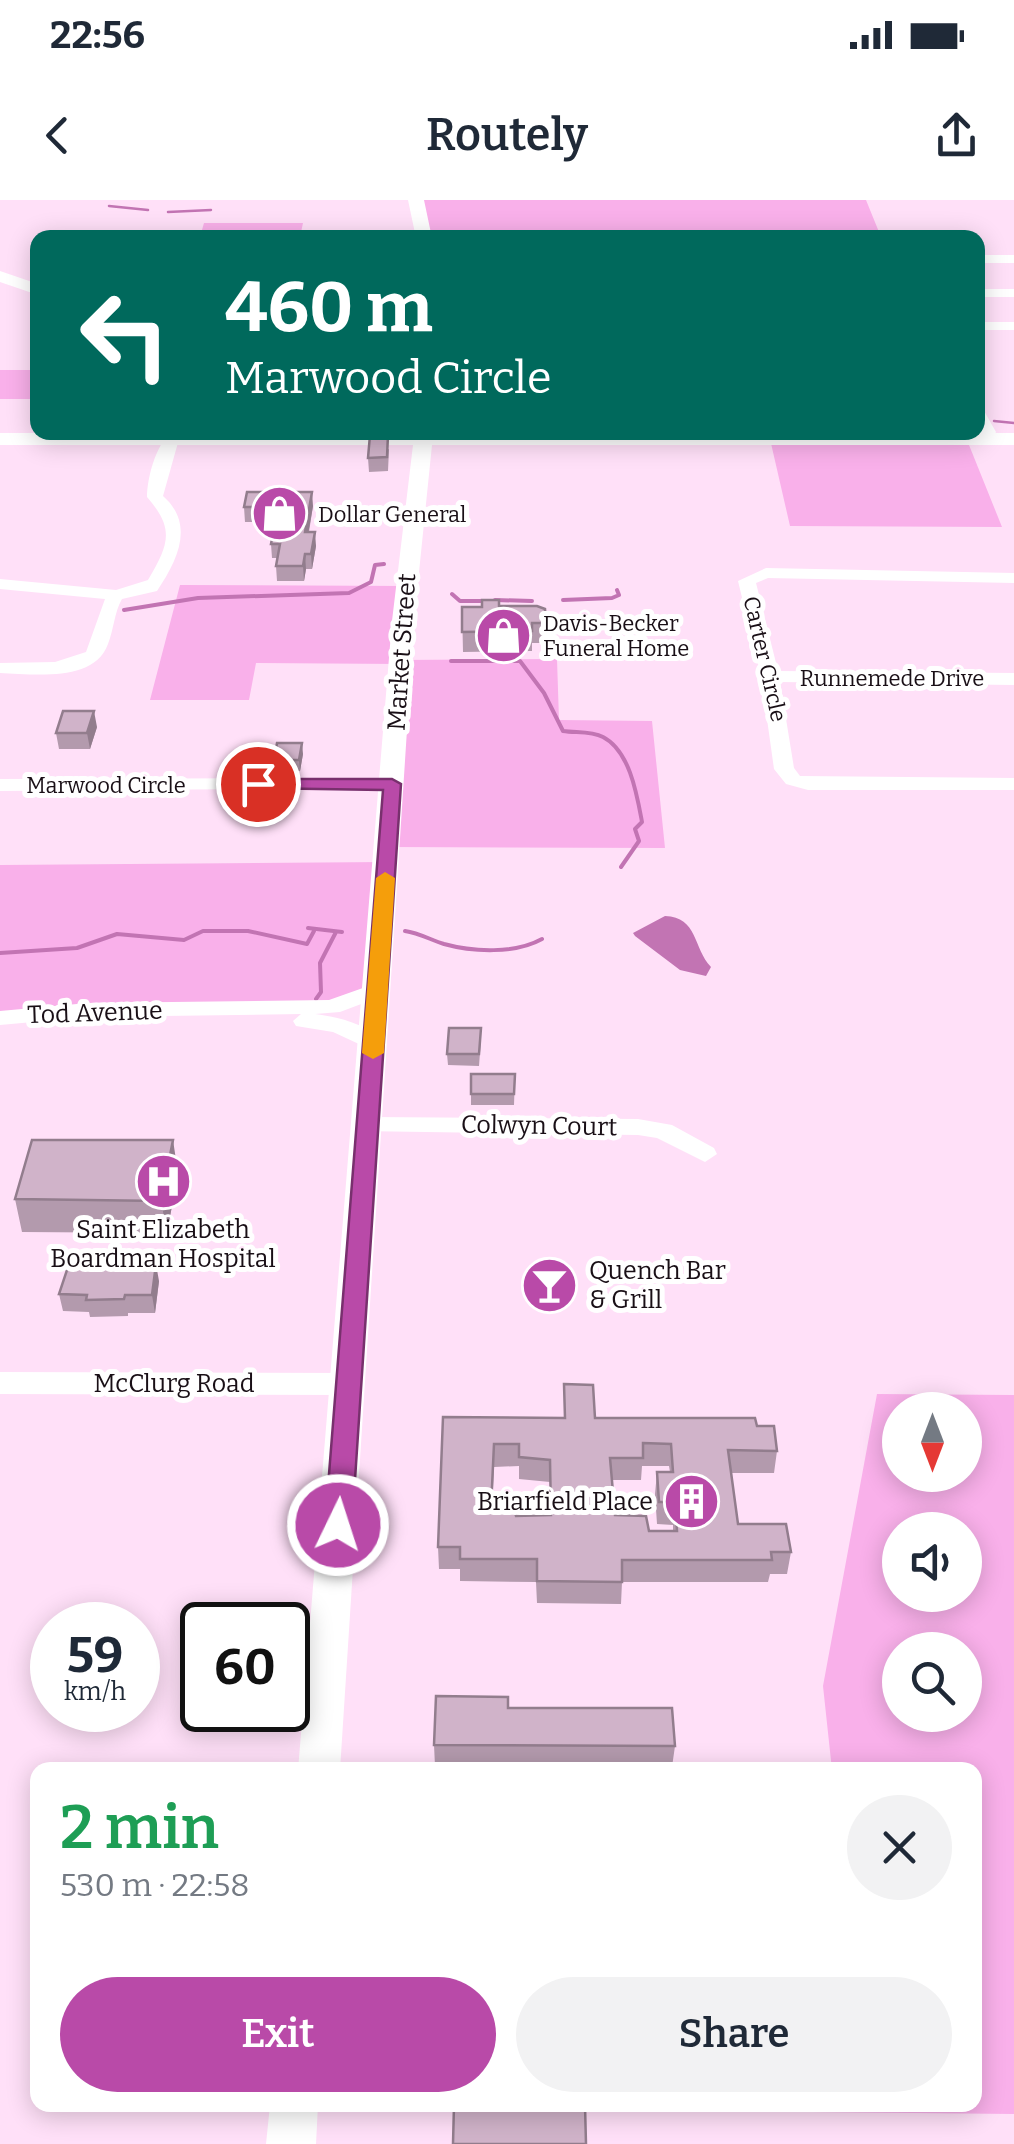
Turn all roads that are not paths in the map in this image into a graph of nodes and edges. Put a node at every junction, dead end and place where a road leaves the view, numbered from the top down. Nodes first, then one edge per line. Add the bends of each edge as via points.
1 (416, 200) edge
2 (422, 230) edge
3 (985, 259) edge
4 (1014, 259) edge
5 (0, 276) edge
6 (30, 287) edge
7 (1014, 292) edge
8 (985, 293) edge
9 (985, 326) edge
10 (1014, 326) edge
11 (985, 436) edge
12 (0, 439) edge
13 (30, 439) edge
14 (1014, 439) edge
15 (170, 440) edge
16 (423, 440) edge
17 (1014, 578) edge
18 (0, 584) edge
19 (116, 594) junction
20 (0, 668) edge
21 (770, 676) junction
22 (1014, 678) edge
23 (392, 784) junction
24 (1014, 784) edge
25 (0, 785) edge
26 (378, 990) junction
27 (190, 1010) junction
28 (0, 1018) edge
29 (374, 1044) junction
30 (368, 1125) junction
31 (705, 1154) dead end
32 (0, 1383) edge
33 (349, 1384) junction
34 (321, 1762) edge
35 (293, 2112) edge
36 (291, 2144) edge

1 - 2 main road
3 - 4 street
5 - 6 main road
7 - 8 street
9 - 10 street
11 - 14 main road
12 - 13 main road
15 - 19 street via 155,486 174,522 161,574 151,587
16 - 23 main road, Market Street
17 - 21 street, Carter Circle via 751,577
18 - 19 street
19 - 20 street via 90,660
21 - 22 street, Runnemede Drive
21 - 24 street, Carter Circle via 784,769 796,782
23 - 25 street, Marwood Circle
23 - 26 main road, Market Street
26 - 27 street, Tod Avenue via 332,1007
26 - 29 main road, Market Street
27 - 28 street, Tod Avenue
27 - 29 street, Tod Avenue via 328,1022
29 - 30 main road, Market Street
30 - 31 street, Colwyn Court via 638,1127 663,1131
30 - 33 main road, Market Street
32 - 33 street, McClurg Road
33 - 34 main road, Market Street
35 - 36 main road

